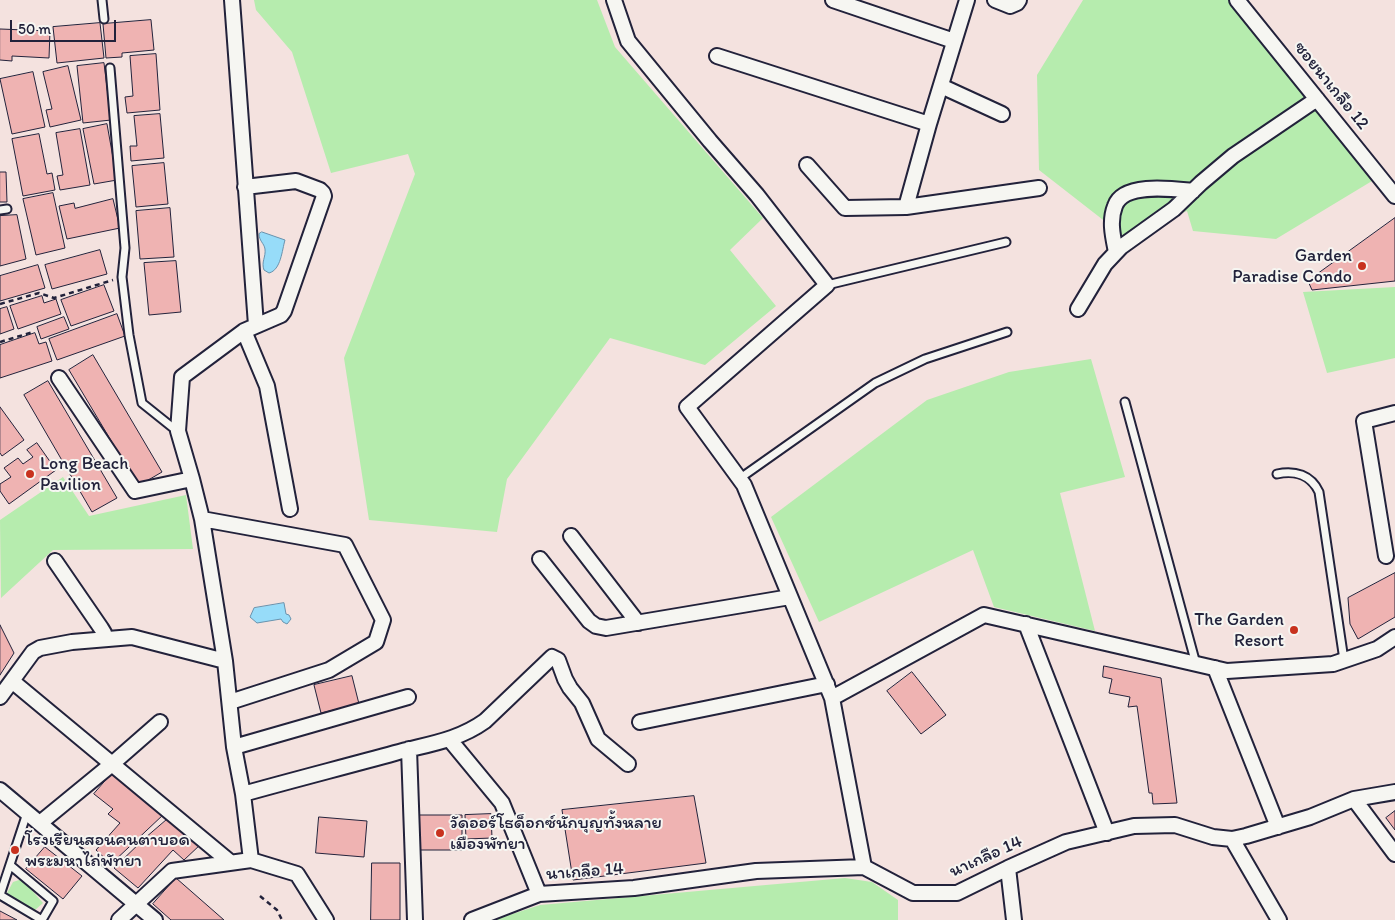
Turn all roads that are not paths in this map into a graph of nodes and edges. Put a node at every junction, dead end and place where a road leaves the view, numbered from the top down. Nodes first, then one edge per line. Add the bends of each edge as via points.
1 (102, 0) edge
2 (232, 0) edge
3 (614, 0) edge
4 (833, 0) edge
5 (967, 0) edge
6 (995, 0) edge
7 (1019, 0) edge
8 (1237, 0) edge
9 (104, 18) dead end
10 (954, 41) junction
11 (718, 56) dead end
12 (110, 68) dead end
13 (941, 86) junction
14 (1317, 99) junction
15 (1002, 114) dead end
16 (929, 124) junction
17 (807, 165) dead end
18 (245, 187) junction
19 (1039, 188) dead end
20 (1193, 191) junction
21 (1395, 196) edge
22 (906, 207) junction
23 (1006, 242) dead end
24 (1116, 252) junction
25 (827, 285) junction
26 (1078, 309) dead end
27 (250, 328) junction
28 (1007, 332) dead end
29 (58, 378) dead end
30 (1125, 402) dead end
31 (1395, 413) edge
32 (178, 431) junction
33 (1277, 474) dead end
34 (192, 479) junction
35 (739, 479) junction
36 (290, 509) dead end
37 (202, 518) junction
38 (571, 536) dead end
39 (1386, 556) dead end
40 (540, 559) dead end
41 (55, 561) dead end
42 (790, 597) junction
43 (638, 623) junction
44 (1026, 624) junction
45 (1395, 637) edge
46 (105, 639) junction
47 (1344, 660) junction
48 (225, 661) junction
49 (1196, 664) junction
50 (1215, 668) junction
51 (12, 681) junction
52 (826, 684) junction
53 (0, 697) edge
54 (408, 697) dead end
55 (832, 698) junction
56 (230, 702) junction
57 (160, 722) dead end
58 (640, 722) dead end
59 (450, 740) junction
60 (234, 747) junction
61 (409, 749) junction
62 (112, 764) junction
63 (628, 764) dead end
64 (0, 790) edge
65 (1395, 792) edge
66 (243, 794) junction
67 (1354, 799) junction
68 (27, 812) junction
69 (40, 824) junction
70 (1278, 827) junction
71 (1107, 832) junction
72 (1232, 838) junction
73 (1395, 854) edge
74 (251, 860) junction
75 (230, 862) junction
76 (10, 865) junction
77 (864, 867) junction
78 (1008, 868) junction
79 (540, 894) junction
80 (136, 904) junction
81 (119, 920) edge
82 (155, 920) edge
83 (326, 920) edge
84 (415, 920) edge
85 (472, 920) edge
86 (1014, 920) edge
87 (1279, 920) edge

1 - 9 lane
2 - 18 street
3 - 25 street via 628,41 757,195
4 - 10 street
5 - 10 street
6 - 7 street via 1010,6
8 - 14 street, ซอยนาเกลือ 12
10 - 13 street
11 - 16 street
12 - 32 lane via 125,248 122,277 129,335 142,403
13 - 15 street
13 - 16 street
14 - 20 street via 1233,156
14 - 21 street, ซอยนาเกลือ 12
16 - 22 street
17 - 22 street via 845,208
18 - 27 street
18 - 27 street via 296,180 320,190 324,196 282,315
19 - 22 street
20 - 24 street via 1174,210
20 - 24 street via 1138,190 1119,198 1112,216
23 - 25 lane
24 - 26 street
25 - 35 street via 687,407
27 - 32 street via 182,377
27 - 36 street via 267,386
28 - 35 lane via 925,359 876,383
29 - 34 street via 136,491
30 - 49 lane
31 - 39 street via 1364,421
32 - 34 street
33 - 47 lane via 1299,474 1312,481 1319,492
34 - 37 street
35 - 42 street
37 - 48 street
37 - 56 street via 344,545 383,620 376,642 329,670
38 - 43 street
40 - 43 street via 596,626 606,628
41 - 46 street via 101,628
42 - 43 street
42 - 52 street
44 - 49 street
44 - 55 street via 984,614
44 - 71 street
45 - 47 street via 1377,648
46 - 48 street via 132,637
46 - 51 street via 40,648 33,652
47 - 50 street via 1333,664 1227,671
48 - 56 street
49 - 50 street
50 - 70 street
51 - 53 street
51 - 62 street
52 - 55 street
52 - 58 street
54 - 60 street
55 - 77 street
56 - 60 street
57 - 62 street
59 - 61 street
59 - 63 street via 486,721 549,659 555,657 570,688 582,703 598,739
59 - 79 street via 502,803
60 - 66 street
61 - 66 street
61 - 84 street
62 - 69 street
62 - 75 street
64 - 68 street
65 - 67 street, นาเกลือ 14
66 - 74 street
67 - 70 street, นาเกลือ 14
67 - 73 street
68 - 69 street
68 - 76 lane
69 - 80 street
70 - 72 street, นาเกลือ 14
71 - 72 street, นาเกลือ 14 via 1134,826 1175,825 1213,837
71 - 78 street, นาเกลือ 14 via 1066,842
72 - 87 street
74 - 75 street
74 - 83 street via 297,874
75 - 80 street via 172,871
76 - 76 lane via 0,895 42,920 53,901
77 - 78 street, นาเกลือ 14 via 913,893 957,893
77 - 79 street, นาเกลือ 14 via 756,871 634,888
78 - 86 street
79 - 85 street, นาเกลือ 14
80 - 81 street
80 - 82 street

